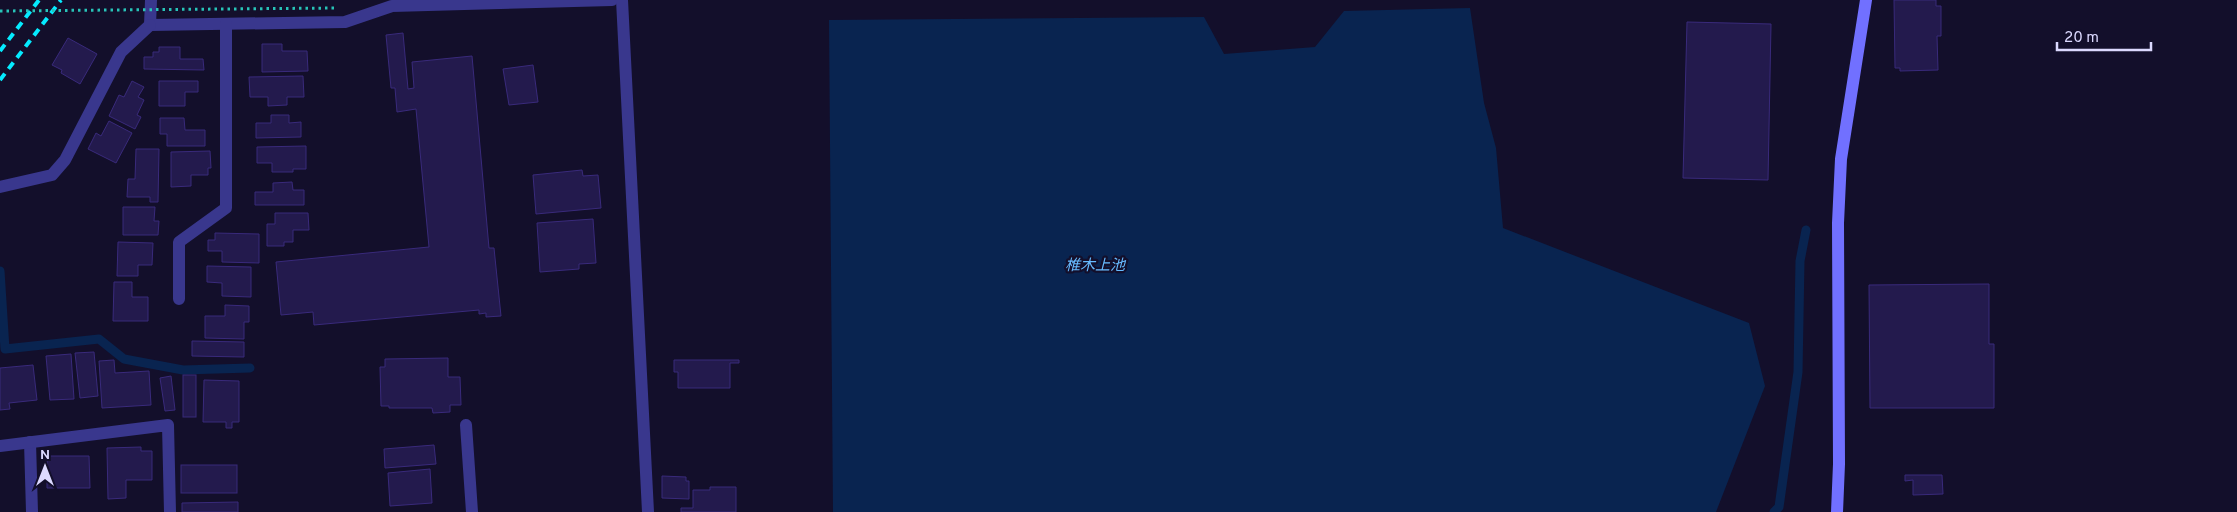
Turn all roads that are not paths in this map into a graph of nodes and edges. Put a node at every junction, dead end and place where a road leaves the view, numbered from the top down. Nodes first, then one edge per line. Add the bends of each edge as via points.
1 (151, 0) edge
2 (612, 0) edge
3 (622, 0) edge
4 (1866, 0) edge
5 (421, 2) edge
6 (226, 24) junction
7 (150, 25) junction
8 (0, 187) edge
9 (179, 298) dead end
10 (466, 425) dead end
11 (30, 442) junction
12 (0, 446) edge
13 (32, 512) edge
14 (170, 512) edge
15 (472, 512) edge
16 (648, 512) edge
17 (1837, 512) edge

1 - 7 street
2 - 5 street
3 - 16 street
4 - 17 street via 1841,159
5 - 6 street via 392,6 345,22
6 - 7 street
6 - 9 street via 226,208 179,242
7 - 8 street via 121,52 65,160 52,175
10 - 15 street
11 - 12 street
11 - 13 street
11 - 14 street via 168,425

